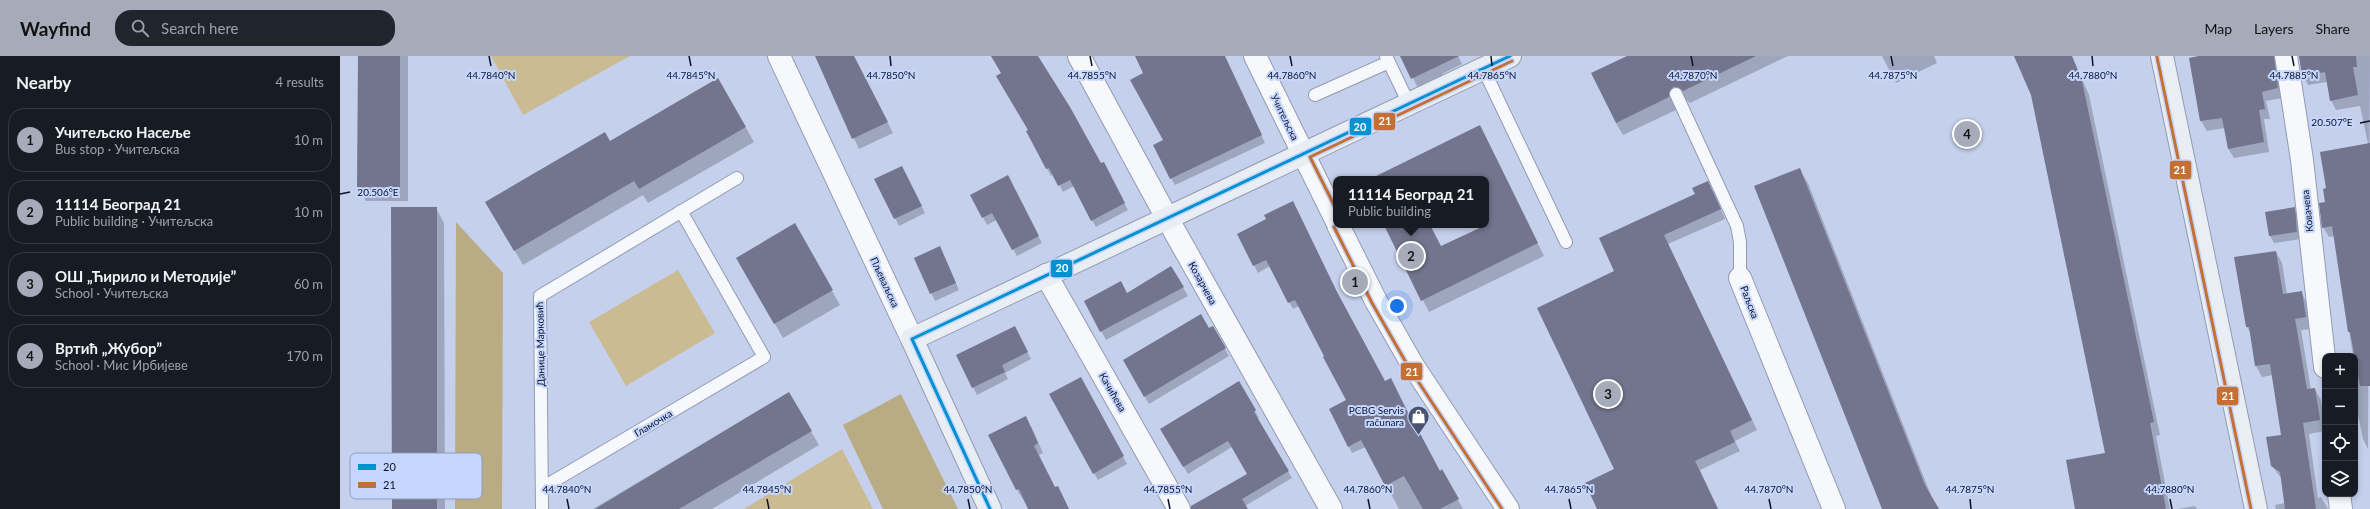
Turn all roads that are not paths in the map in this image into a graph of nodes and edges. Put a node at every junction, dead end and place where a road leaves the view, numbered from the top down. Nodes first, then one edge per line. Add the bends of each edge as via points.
1 (779, 56) edge
2 (1079, 56) edge
3 (1256, 56) edge
4 (2162, 56) edge
5 (2286, 56) edge
6 (1388, 59) edge
7 (1493, 61) edge
8 (1676, 94) dead end
9 (1315, 95) dead end
10 (1409, 104) junction
11 (1303, 155) junction
12 (737, 178) dead end
13 (680, 211) junction
14 (1333, 214) edge
15 (1167, 218) junction
16 (1340, 228) edge
17 (1566, 242) dead end
18 (1046, 275) junction
19 (1740, 278) joint
20 (912, 339) junction
21 (2323, 353) edge
22 (542, 488) junction
23 (2339, 497) edge
24 (542, 509) edge
25 (990, 509) edge
26 (1179, 509) edge
27 (1331, 509) edge
28 (1508, 509) edge
29 (1834, 509) edge
30 (2256, 509) edge
31 (2341, 509) edge

1 - 20 street, Пљеваљска
2 - 15 street, Козарчева
3 - 11 street, Учитељска
4 - 30 street
5 - 21 street, Ковачева via 2302,160
6 - 9 lane
6 - 10 lane
7 - 10 street
7 - 17 lane
8 - 19 lane, Раљска via 1737,226 1740,242
10 - 11 street
11 - 14 street, Учитељска
11 - 15 street
12 - 13 lane
13 - 22 lane, Данице Марковић via 540,296
13 - 22 lane, Гламочка via 764,357
15 - 18 street
15 - 27 street, Козарчева
16 - 28 street via 1376,301 1412,364
18 - 20 street
18 - 26 street, Качићева
19 - 29 street, Раљска
20 - 25 street, Пљеваљска
22 - 24 lane, Данице Марковић
23 - 31 street

